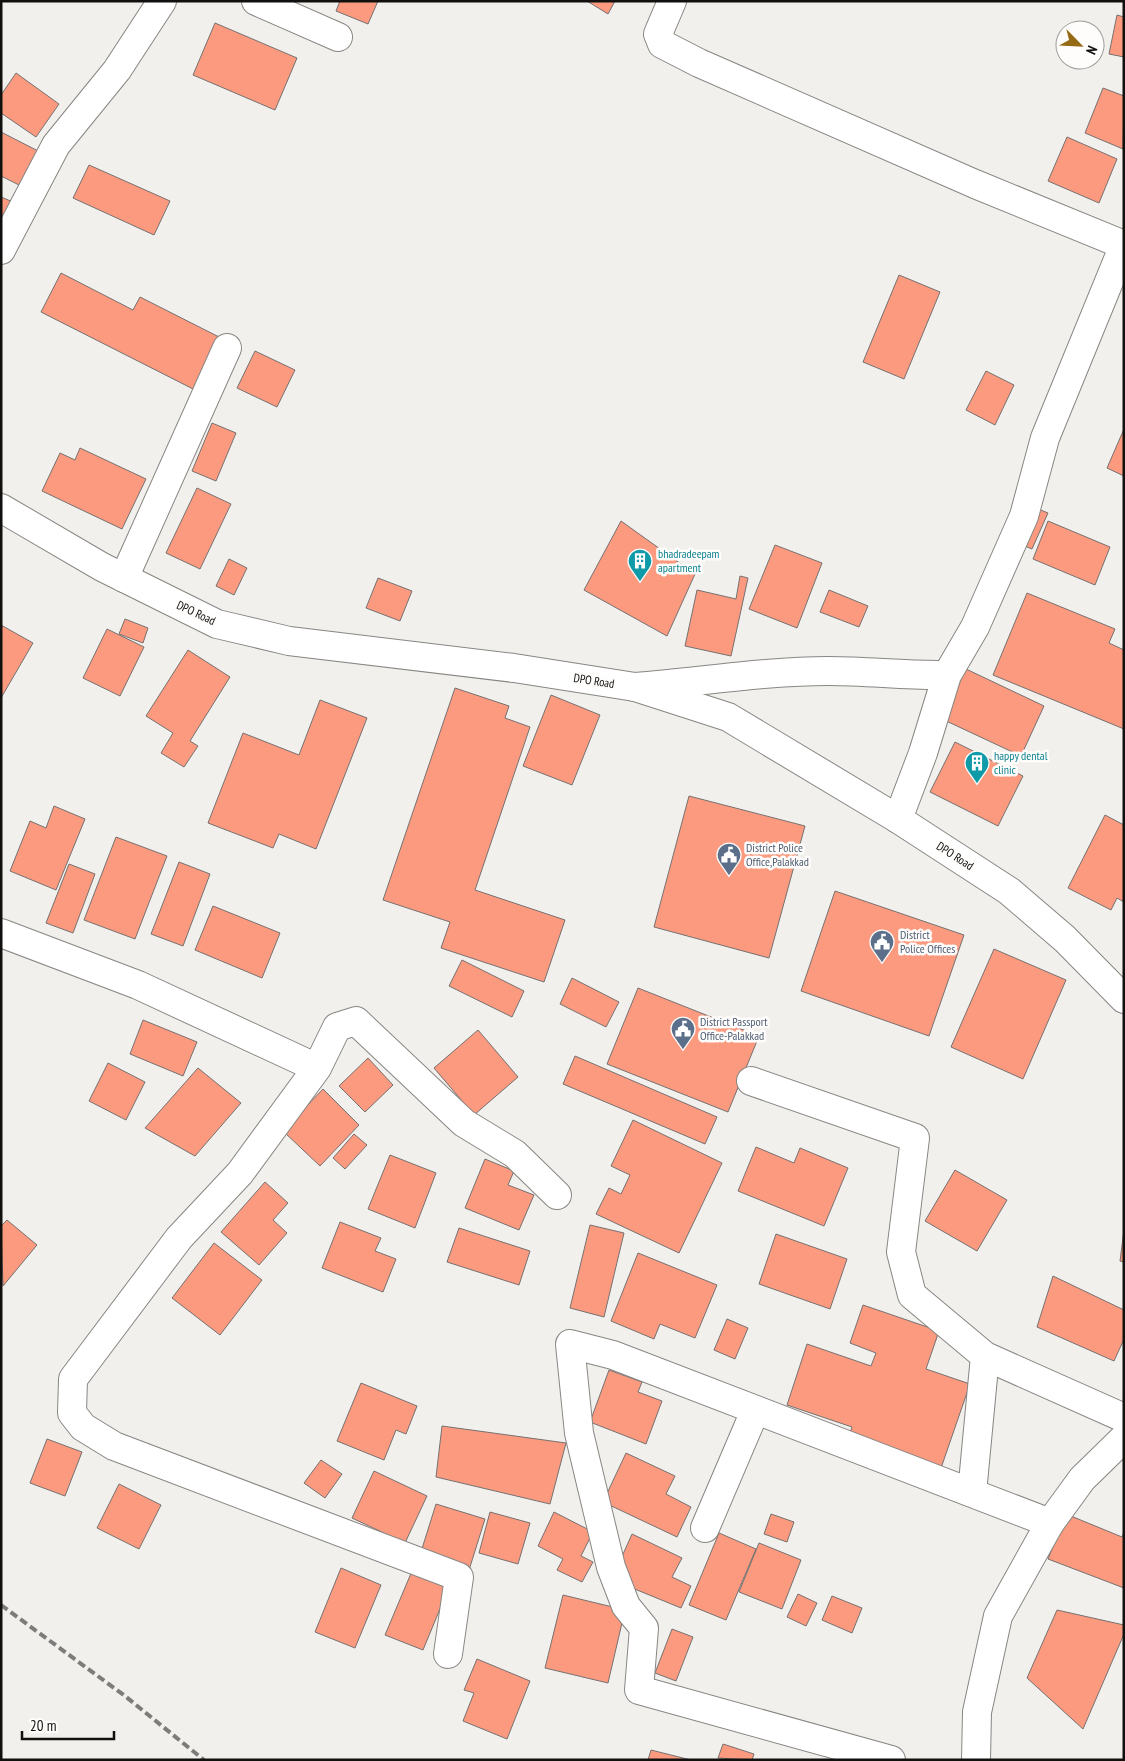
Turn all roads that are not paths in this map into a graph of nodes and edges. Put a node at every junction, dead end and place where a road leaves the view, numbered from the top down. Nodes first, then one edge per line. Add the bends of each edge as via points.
1 (162, 1) edge
2 (256, 1) edge
3 (672, 1) edge
4 (338, 37) dead end
5 (1124, 245) edge
6 (1, 250) edge
7 (227, 348) dead end
8 (1, 508) edge
9 (124, 578) junction
10 (947, 675) junction
11 (635, 687) junction
12 (898, 819) junction
13 (1, 933) edge
14 (1124, 999) edge
15 (317, 1068) junction
16 (751, 1082) dead end
17 (557, 1195) dead end
18 (985, 1356) junction
19 (755, 1411) junction
20 (1119, 1421) edge
21 (972, 1494) junction
22 (1050, 1523) junction
23 (705, 1528) dead end
24 (448, 1654) dead end
25 (891, 1760) edge
26 (976, 1760) edge

1 - 6 street via 117,70 56,145
2 - 4 street
3 - 5 street via 658,34 662,44 966,180
5 - 10 street via 1045,438 1024,516 975,627
7 - 9 street
8 - 9 street, DPO Road
9 - 11 street, DPO Road via 217,624 289,641 514,668
10 - 11 street via 830,671 760,674
10 - 12 street
11 - 12 street, DPO Road via 728,717
12 - 14 street, DPO Road via 1009,891 1065,939
13 - 15 street via 138,985
15 - 17 street via 337,1027 356,1021 464,1123 515,1154
15 - 24 street via 240,1173 179,1238 73,1378 72,1412 83,1428 114,1446 460,1578
16 - 18 street via 915,1138 901,1252 912,1295
18 - 20 street
18 - 21 street
19 - 21 street
19 - 23 street
19 - 25 street via 613,1355 570,1344 579,1433 610,1567 626,1606 644,1628 639,1690
20 - 22 street
21 - 22 street
22 - 26 street via 998,1616 977,1712

